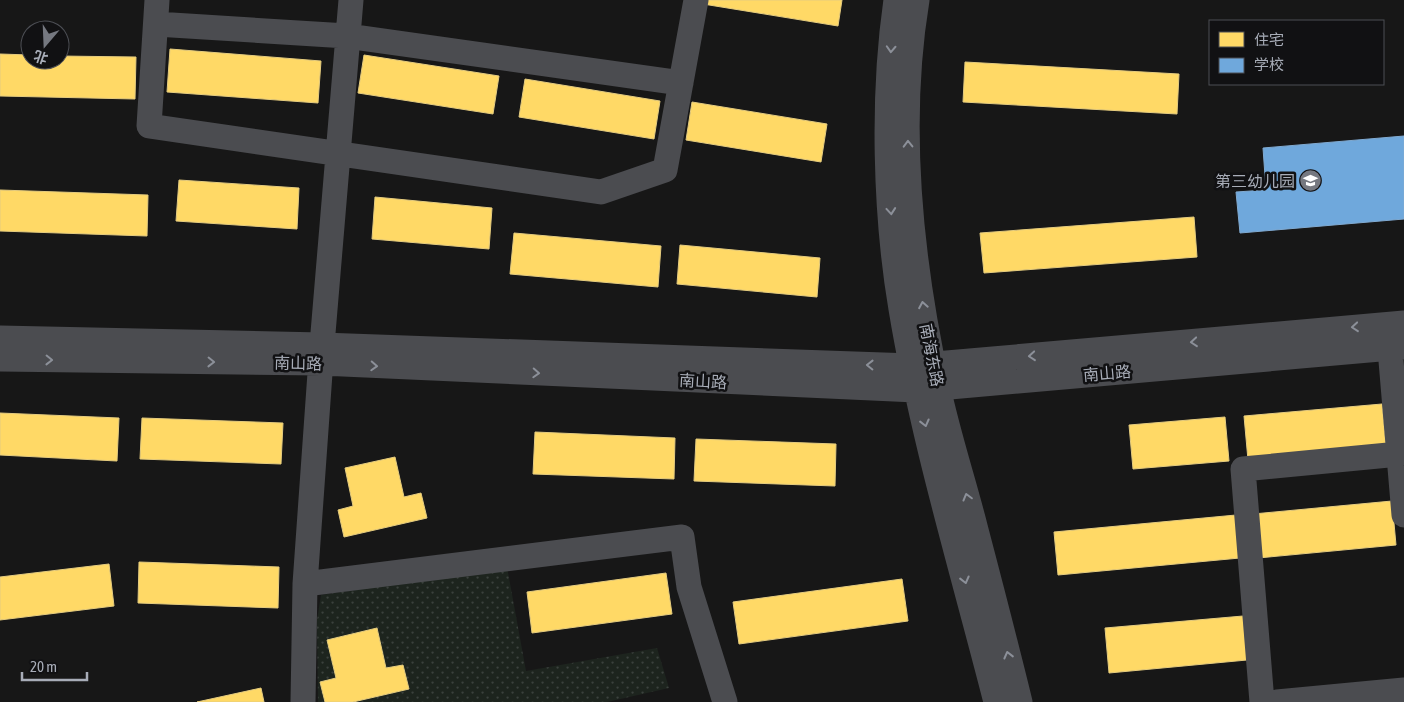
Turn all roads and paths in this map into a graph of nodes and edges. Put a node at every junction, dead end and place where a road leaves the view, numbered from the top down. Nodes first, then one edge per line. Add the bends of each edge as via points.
1 (351, 0) edge
2 (696, 0) edge
3 (896, 0) edge
4 (917, 0) edge
5 (156, 12) edge
6 (347, 36) junction
7 (681, 83) junction
8 (337, 152) junction
9 (1404, 323) edge
10 (0, 338) edge
11 (1397, 348) edge
12 (321, 354) junction
13 (0, 359) edge
14 (922, 365) junction
15 (927, 389) junction
16 (1399, 454) junction
17 (1404, 515) edge
18 (304, 584) junction
19 (1404, 690) edge
20 (303, 702) edge
21 (725, 702) edge
22 (996, 702) edge
23 (1020, 702) edge
24 (1262, 702) edge
25 (1277, 702) edge

1 - 6 street
2 - 7 street
3 -> 14 street, 南海东路 via 889,90 889,179 901,307
14 -> 4 street, 南海东路 via 908,133 910,64
5 - 6 street
5 - 8 street via 149,126
6 - 7 street
6 - 8 street
7 - 8 street via 665,170 601,192
8 - 12 street
9 -> 14 street, 南山路
10 - 12 street, 南山路
11 - 15 street, 南山路
11 - 16 street
13 -> 12 street, 南山路
14 -> 12 street, 南山路
12 -> 15 street, 南山路
12 - 18 street
14 - 15 street, 南海东路
15 -> 22 street, 南海东路
23 -> 15 street, 南海东路
16 - 17 street
16 - 24 street via 1243,469
18 - 20 street
18 - 21 street via 682,537 689,587
19 - 25 street

